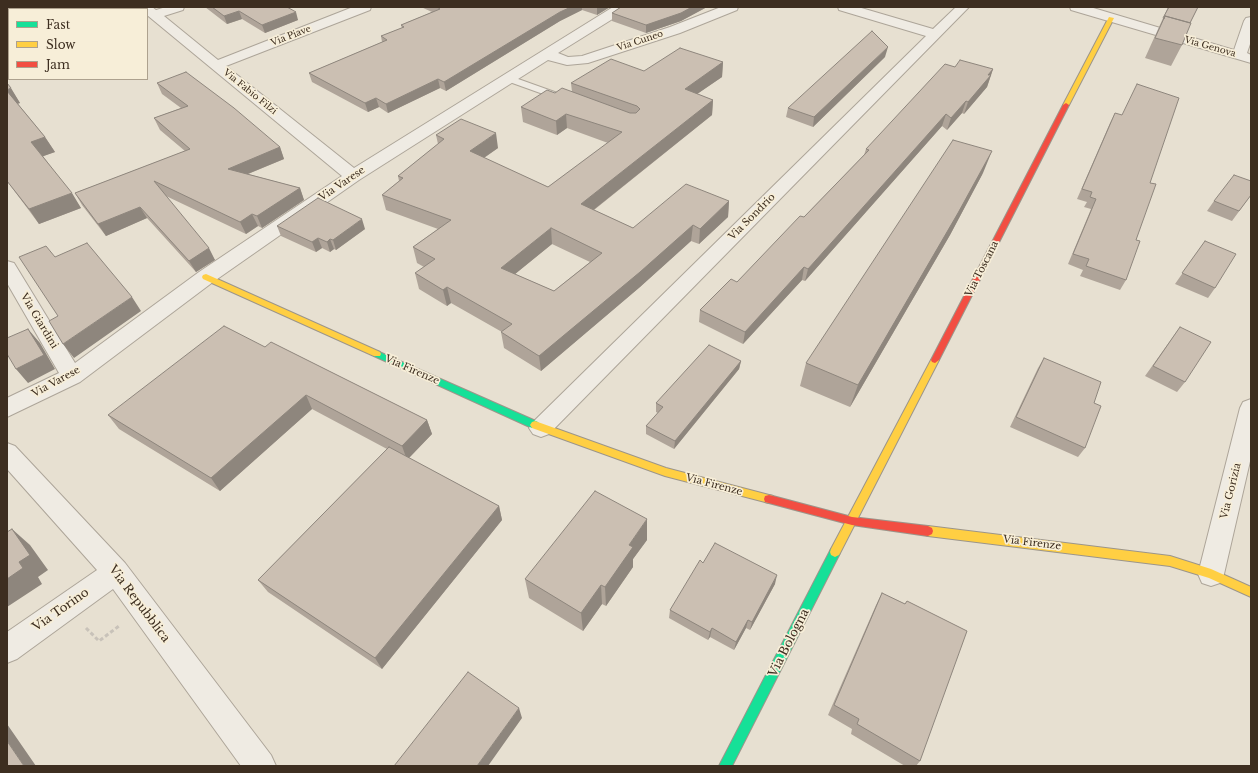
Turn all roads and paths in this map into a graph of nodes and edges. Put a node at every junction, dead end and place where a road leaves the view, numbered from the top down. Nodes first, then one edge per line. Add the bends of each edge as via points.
1 (178, 7) edge
2 (366, 7) edge
3 (622, 7) edge
4 (732, 7) edge
5 (844, 7) edge
6 (963, 7) edge
7 (1076, 7) edge
8 (148, 10) edge
9 (1111, 18) junction
10 (1251, 21) edge
11 (934, 34) junction
12 (545, 54) junction
13 (1245, 57) edge
14 (218, 65) junction
15 (508, 78) junction
16 (567, 100) edge
17 (353, 176) junction
18 (7, 267) edge
19 (206, 277) junction
20 (72, 376) junction
21 (7, 408) edge
22 (1251, 408) edge
23 (541, 428) junction
24 (7, 453) edge
25 (852, 521) junction
26 (116, 572) junction
27 (1211, 574) junction
28 (1251, 592) edge
29 (7, 649) edge
30 (260, 766) edge
31 (725, 766) edge

1 - 8 street
2 - 14 street, Via Piave
3 - 12 street, Via Varese
4 - 12 street, Via Cuneo via 675,30 583,60 567,61
5 - 11 street
6 - 11 street, Via Sondrio
7 - 9 street, Via Genova
8 - 14 street, Via Fabio Filzi
9 - 13 street, Via Genova
9 - 25 street, Via Toscana
10 - 13 street
11 - 23 street, Via Sondrio
12 - 15 street, Via Varese
14 - 17 street, Via Fabio Filzi
15 - 16 lane
15 - 17 street, Via Varese
17 - 19 street, Via Varese
18 - 20 street, Via Giardini
19 - 20 street, Via Varese
19 - 23 street, Via Firenze
20 - 21 street, Via Varese
22 - 27 street, Via Gorizia
23 - 25 street, Via Firenze via 665,472
24 - 26 street, Via Repubblica
25 - 27 street, Via Firenze via 1152,558 1190,566
25 - 31 street, Via Bologna
26 - 29 street, Via Torino
26 - 30 street, Via Repubblica
27 - 28 street, Via Firenze

